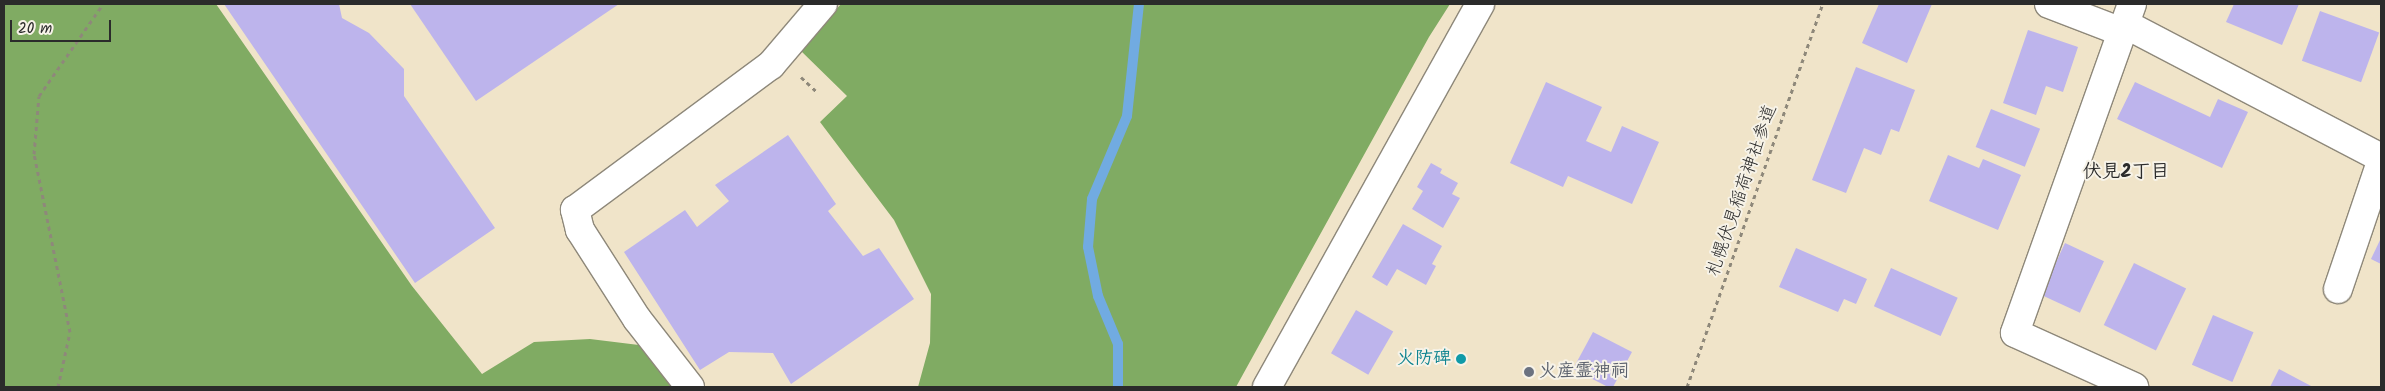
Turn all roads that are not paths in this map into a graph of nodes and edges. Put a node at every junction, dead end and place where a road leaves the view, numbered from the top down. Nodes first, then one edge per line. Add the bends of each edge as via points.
1 (823, 4) edge
2 (1480, 4) edge
3 (2049, 4) edge
4 (2126, 20) edge
5 (2381, 158) edge
6 (2381, 162) edge
7 (2338, 290) dead end
8 (690, 387) edge
9 (1266, 387) edge
10 (2134, 387) edge

1 - 8 street via 771,65 575,210 580,230 637,319
2 - 9 street
3 - 4 street
4 - 5 street
4 - 10 street via 2015,332
6 - 7 street

